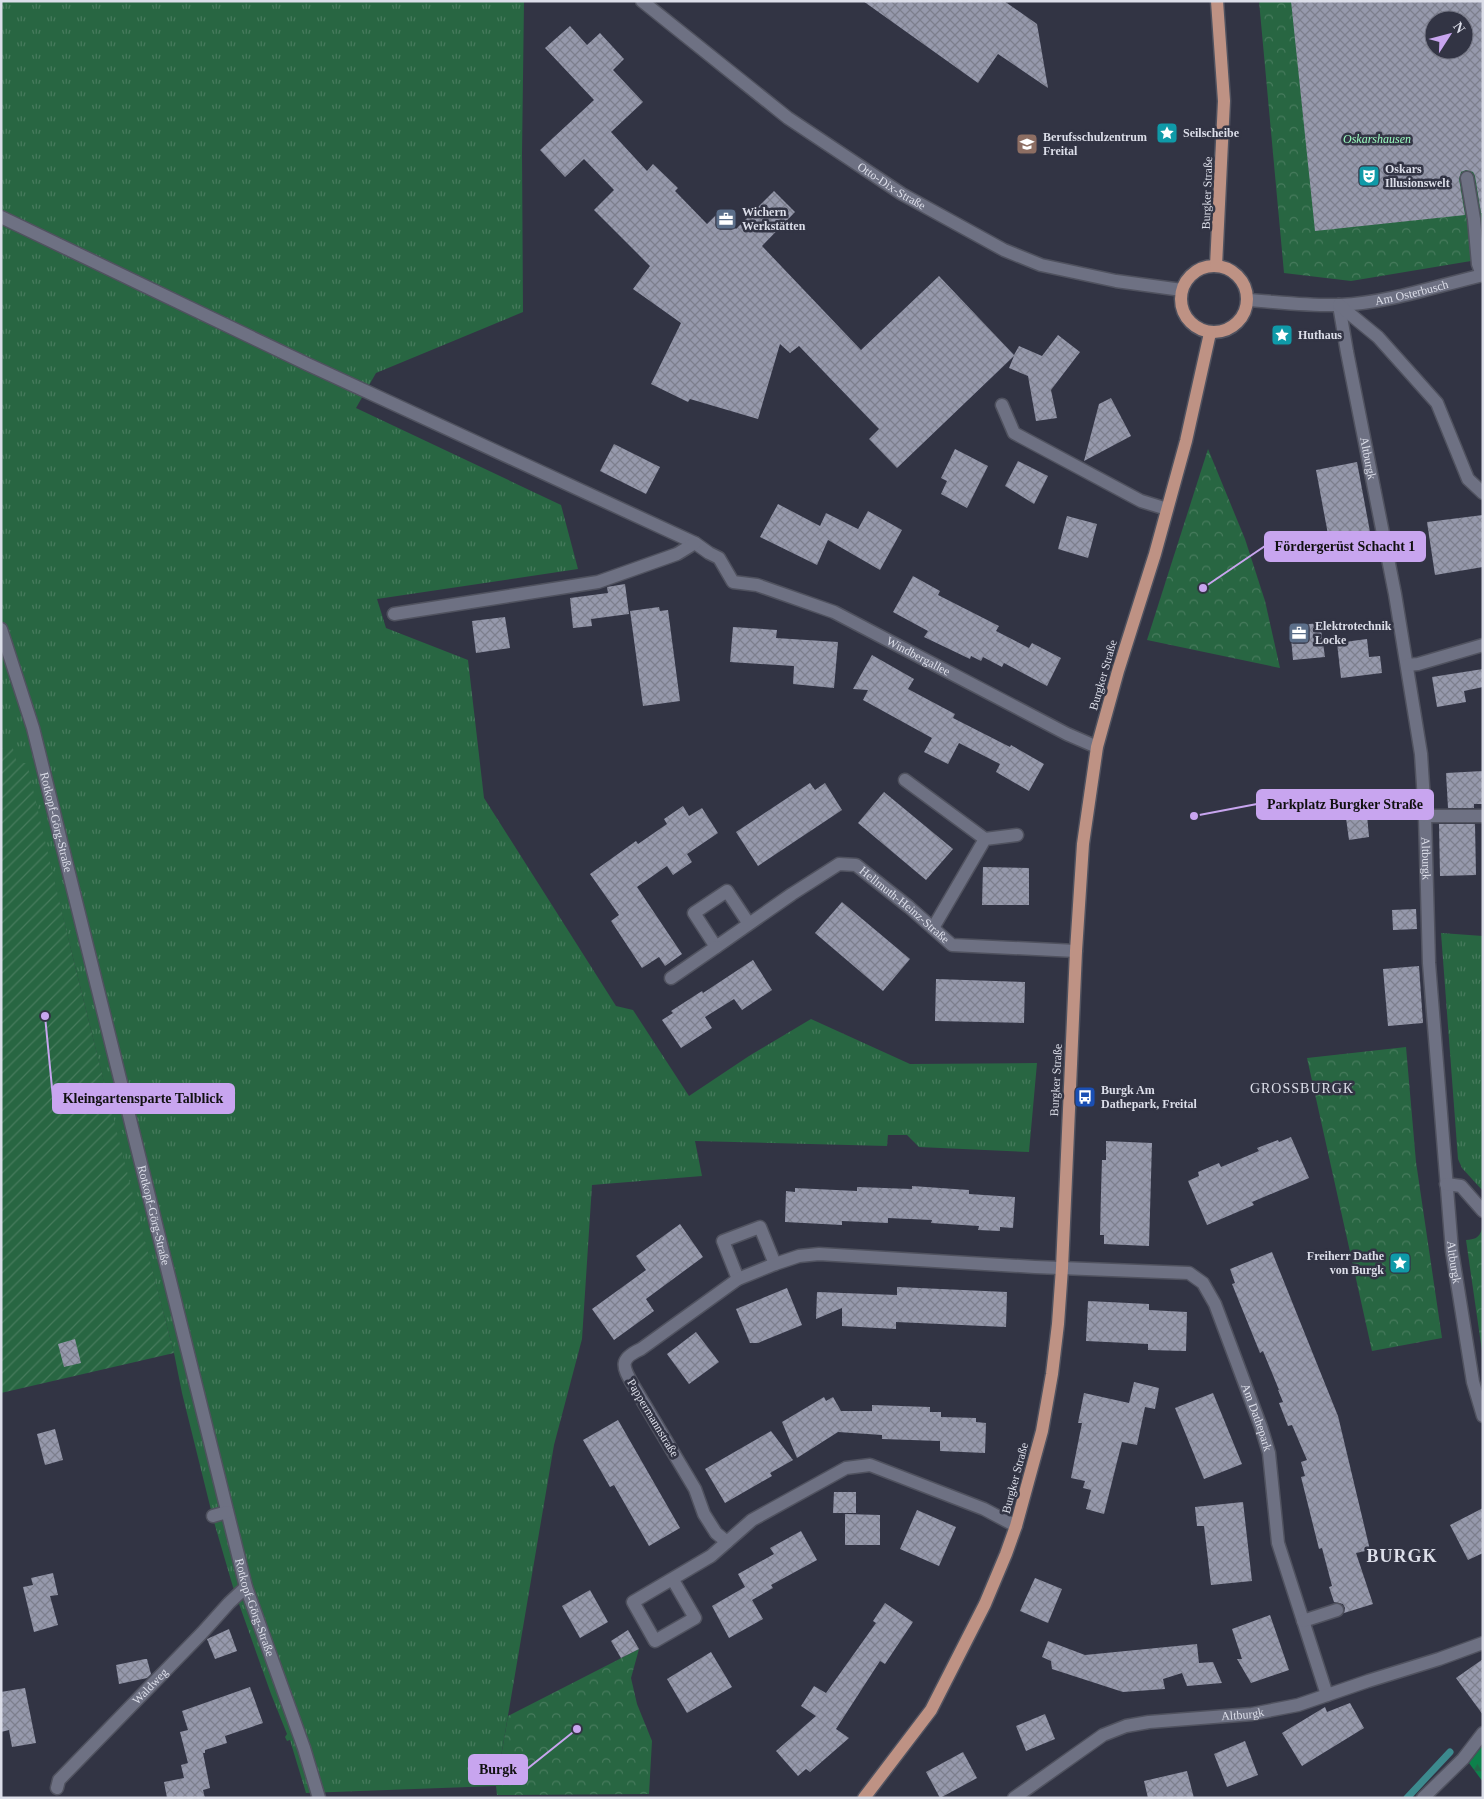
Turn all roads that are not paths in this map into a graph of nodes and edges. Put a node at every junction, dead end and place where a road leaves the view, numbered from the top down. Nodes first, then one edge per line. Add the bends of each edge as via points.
1 (642, 1) edge
2 (1217, 1) edge
3 (1467, 178) dead end
4 (1, 217) edge
5 (1216, 266) junction
6 (1482, 275) edge
7 (1182, 290) junction
8 (1248, 300) junction
9 (1339, 305) junction
10 (1210, 333) junction
11 (1002, 405) dead end
12 (1483, 493) edge
13 (1167, 509) junction
14 (696, 542) junction
15 (394, 614) dead end
16 (1, 629) edge
17 (1483, 645) edge
18 (1407, 665) junction
19 (1097, 746) junction
20 (905, 780) dead end
21 (1425, 816) junction
22 (1483, 816) edge
23 (1018, 834) dead end
24 (986, 839) junction
25 (749, 924) junction
26 (933, 928) junction
27 (716, 946) junction
28 (1076, 951) junction
29 (671, 978) dead end
30 (1446, 1184) junction
31 (1481, 1207) edge
32 (775, 1264) junction
33 (1062, 1268) junction
34 (738, 1279) junction
35 (1483, 1416) edge
36 (227, 1512) junction
37 (213, 1516) dead end
38 (1016, 1526) junction
39 (727, 1542) junction
40 (673, 1580) junction
41 (246, 1588) junction
42 (1337, 1610) dead end
43 (1303, 1621) junction
44 (1483, 1643) edge
45 (1327, 1695) junction
46 (1483, 1733) edge
47 (57, 1788) dead end
48 (319, 1798) edge
49 (864, 1798) edge
50 (1014, 1798) edge
51 (1423, 1798) edge

1 - 7 street, Otto-Dix-Straße via 788,118 902,194 996,246 1041,265 1116,281
2 - 5 main road, Burgker Straße via 1224,101
3 - 6 street
4 - 14 street via 307,364
5 - 7 main road via 1195,272
5 - 8 main road via 1235,273 1242,281
6 - 9 street, Am Osterbusch via 1393,298
7 - 10 main road via 1183,312 1190,322
8 - 9 street, Am Osterbusch
8 - 10 main road via 1246,311 1232,328
9 - 12 street via 1378,337 1437,403 1468,479
9 - 18 street, Altburgk
10 - 13 main road, Burgker Straße
11 - 13 street via 1014,433 1141,501
13 - 19 main road, Burgker Straße
14 - 15 street via 677,554 598,582
14 - 19 street, Windbergallee via 719,558 733,582 757,585 834,612 1067,734
16 - 36 street, Rotkopf-Görg-Straße via 33,728
17 - 18 street
18 - 21 street, Altburgk via 1421,754
19 - 28 main road, Burgker Straße via 1083,844
20 - 24 street
21 - 22 street
21 - 30 street, Altburgk via 1429,963
23 - 24 street
24 - 26 street
25 - 26 street, Hellmuth-Heinz-Straße via 839,864 856,865
25 - 27 street, Hellmuth-Heinz-Straße
25 - 27 street via 727,892 694,913
26 - 28 street, Hellmuth-Heinz-Straße via 952,945
27 - 29 street, Hellmuth-Heinz-Straße
28 - 33 main road, Burgker Straße
30 - 31 street via 1461,1186
30 - 35 street, Altburgk via 1452,1251 1473,1382
32 - 33 street, Pappermannstraße via 798,1256 819,1254
32 - 34 street, Pappermannstraße
32 - 34 street via 760,1227 723,1241
33 - 38 main road, Burgker Straße via 1052,1374 1042,1432
33 - 43 street, Am Dathepark via 1189,1274 1202,1283 1215,1304 1269,1453 1278,1543
34 - 39 street, Pappermannstraße via 624,1362 624,1370 696,1489 704,1514 716,1533
36 - 37 street
36 - 41 street, Rotkopf-Görg-Straße
38 - 39 street via 984,1509 870,1465 846,1468 752,1520
38 - 49 main road, Burgker Straße via 985,1604 932,1710
39 - 40 street
40 - 40 street via 634,1602 655,1641 695,1618
41 - 47 street, Waldweg via 60,1780
41 - 48 street, Rotkopf-Görg-Straße
42 - 43 street
43 - 45 street, Am Dathepark
44 - 45 street, Altburgk
45 - 50 street, Altburgk via 1298,1705 1252,1714 1126,1726 1103,1735
46 - 51 street via 1458,1764

